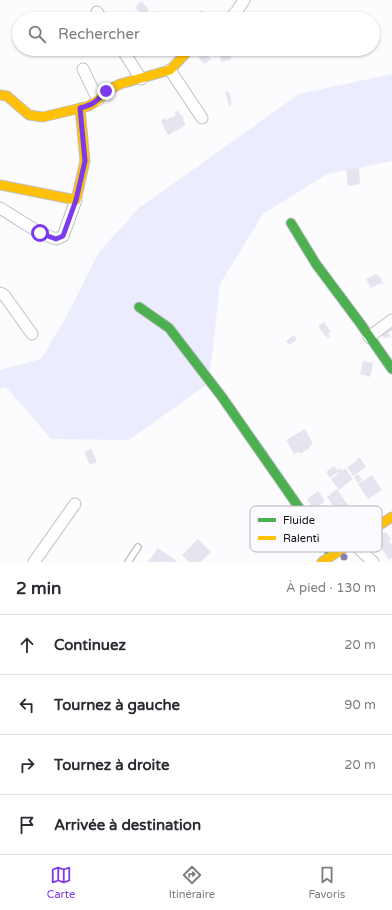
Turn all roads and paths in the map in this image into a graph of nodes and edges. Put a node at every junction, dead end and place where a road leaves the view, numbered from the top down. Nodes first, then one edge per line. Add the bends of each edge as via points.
1 (244, 0) edge
2 (236, 12) edge
3 (126, 56) edge
4 (183, 56) edge
5 (83, 69) dead end
6 (170, 70) junction
7 (141, 79) junction
8 (0, 95) edge
9 (98, 100) junction
10 (80, 108) junction
11 (202, 118) dead end
12 (0, 185) edge
13 (76, 200) junction
14 (0, 208) edge
15 (291, 223) dead end
16 (0, 293) edge
17 (139, 307) dead end
18 (392, 320) edge
19 (32, 334) dead end
20 (369, 337) junction
21 (392, 369) edge
22 (75, 504) dead end
23 (298, 506) edge
24 (392, 516) edge
25 (382, 522) edge
26 (138, 547) dead end
27 (330, 552) edge
28 (337, 552) edge
29 (362, 552) edge
30 (332, 555) junction
31 (34, 562) edge
32 (128, 562) edge
33 (322, 562) edge
34 (373, 562) edge

1 - 2 street
3 - 7 street
4 - 6 street
5 - 9 street
6 - 7 street
6 - 11 street
7 - 9 street via 120,84 106,91
8 - 10 street via 7,96 29,115 43,117
9 - 10 street
10 - 13 street via 85,161
12 - 13 street
13 - 14 street via 63,236 56,239 40,233
15 - 20 street via 316,264
16 - 19 street
17 - 23 street via 169,328 222,397
18 - 20 street
20 - 21 street
22 - 31 street
24 - 25 street
26 - 32 lane
27 - 30 street
28 - 30 street
29 - 34 street
30 - 33 street

